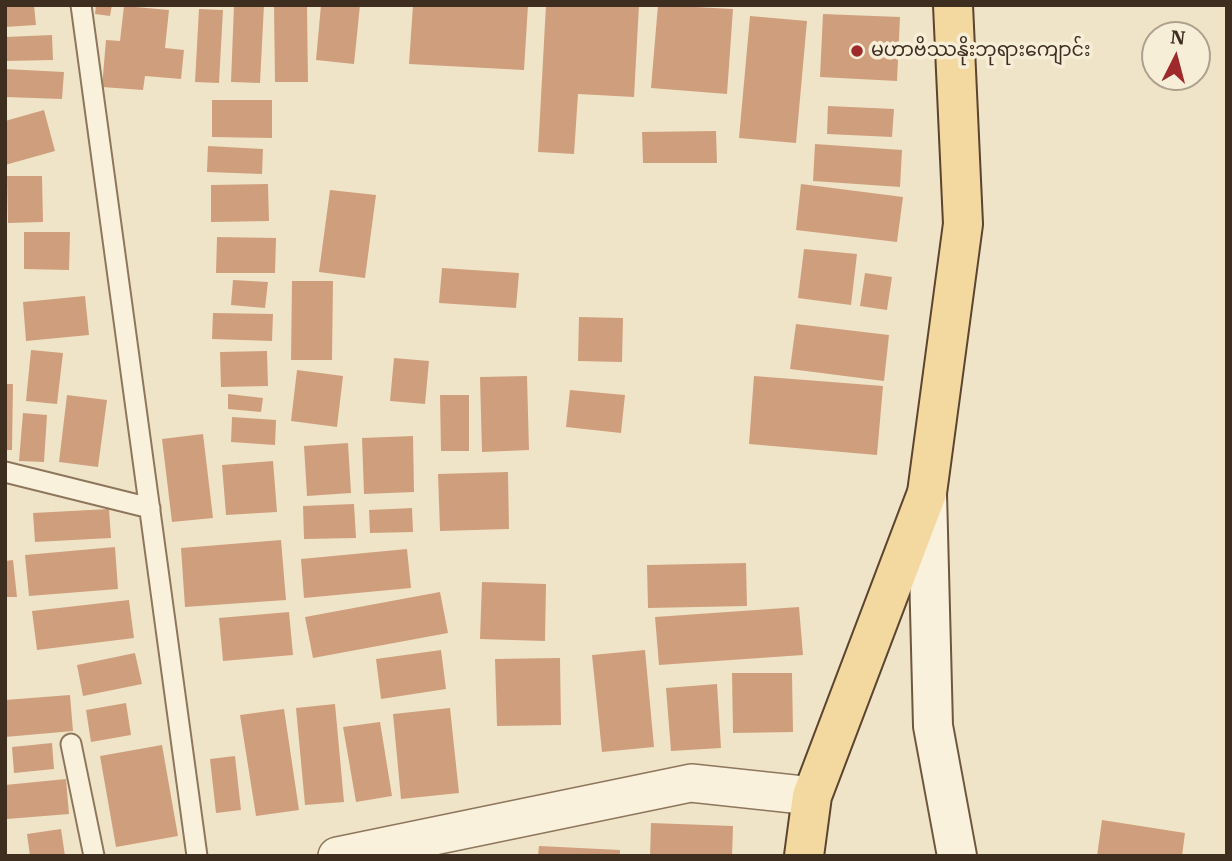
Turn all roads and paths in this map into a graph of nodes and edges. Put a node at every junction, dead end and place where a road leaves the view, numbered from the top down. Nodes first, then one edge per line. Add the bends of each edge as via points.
1 (80, 5) edge
2 (953, 5) edge
3 (5, 472) edge
4 (927, 493) junction
5 (150, 508) junction
6 (71, 744) dead end
7 (812, 796) junction
8 (94, 856) edge
9 (197, 856) edge
10 (337, 856) edge
11 (804, 856) edge
12 (957, 856) edge

1 - 5 lane
2 - 4 main road via 963,224
3 - 5 lane
4 - 7 main road
4 - 12 main road via 933,726
5 - 9 lane
6 - 8 lane
7 - 10 street via 691,783
7 - 11 main road

